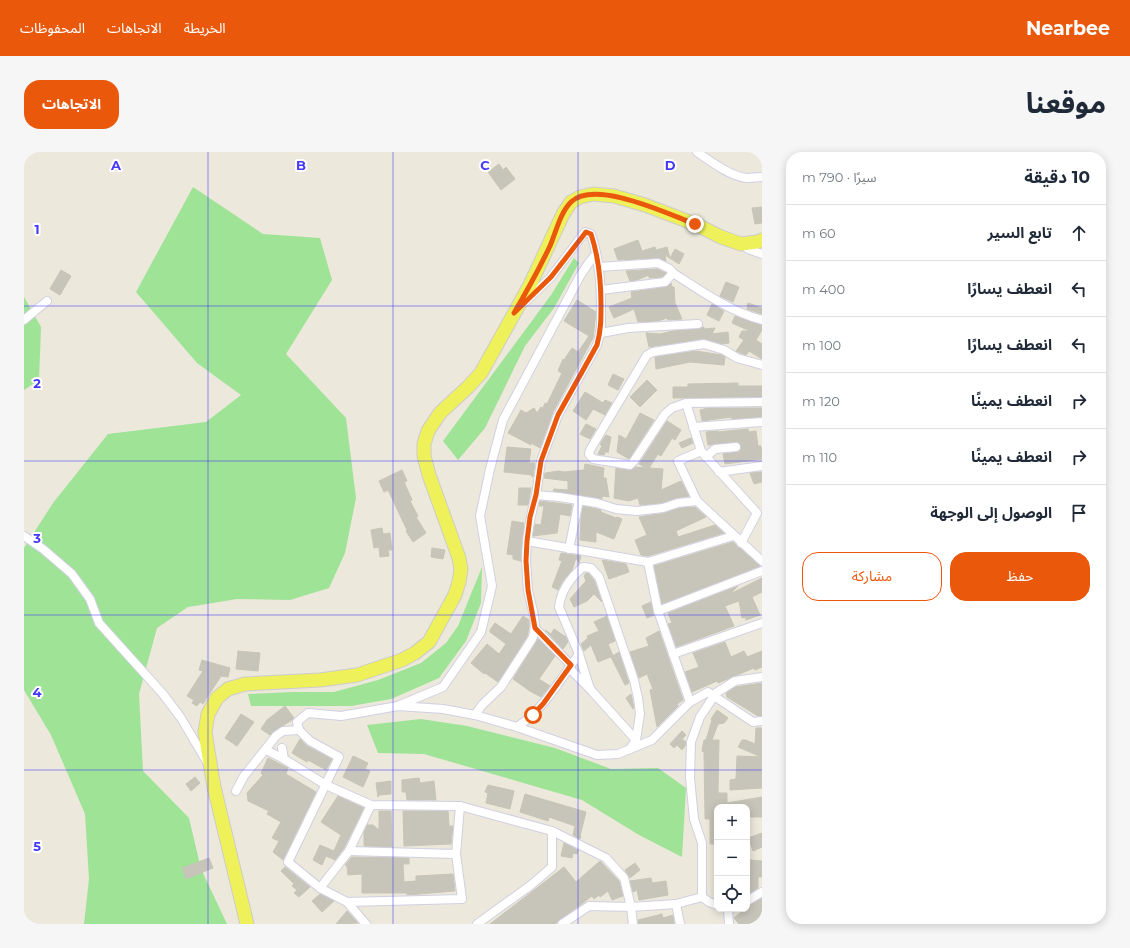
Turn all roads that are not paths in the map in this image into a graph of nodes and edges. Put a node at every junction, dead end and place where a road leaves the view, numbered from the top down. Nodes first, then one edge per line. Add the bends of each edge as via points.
1 (697, 152) edge
2 (762, 177) edge
3 (762, 240) edge
4 (741, 244) junction
5 (596, 254) junction
6 (762, 254) edge
7 (599, 267) junction
8 (673, 273) junction
9 (601, 290) junction
10 (47, 301) dead end
11 (514, 313) junction
12 (24, 320) edge
13 (762, 320) edge
14 (698, 324) dead end
15 (601, 332) junction
16 (762, 365) edge
17 (762, 402) edge
18 (686, 403) junction
19 (762, 422) edge
20 (693, 427) junction
21 (736, 447) dead end
22 (703, 454) junction
23 (762, 466) edge
24 (719, 472) junction
25 (536, 495) junction
26 (579, 500) junction
27 (697, 501) junction
28 (750, 506) junction
29 (762, 509) edge
30 (24, 536) edge
31 (733, 536) junction
32 (527, 541) junction
33 (741, 543) junction
34 (569, 548) junction
35 (762, 561) edge
36 (648, 562) junction
37 (762, 572) edge
38 (658, 611) junction
39 (762, 623) edge
40 (535, 628) junction
41 (579, 654) junction
42 (673, 654) junction
43 (570, 667) junction
44 (762, 677) edge
45 (590, 689) junction
46 (714, 696) junction
47 (690, 702) junction
48 (398, 706) junction
49 (475, 715) junction
50 (762, 721) edge
51 (517, 727) junction
52 (299, 730) junction
53 (636, 740) junction
54 (282, 748) dead end
55 (630, 749) junction
56 (266, 750) junction
57 (284, 759) junction
58 (211, 768) junction
59 (326, 785) junction
60 (236, 791) dead end
61 (371, 805) junction
62 (460, 806) junction
63 (552, 831) junction
64 (349, 851) junction
65 (456, 854) junction
66 (320, 888) junction
67 (762, 892) edge
68 (702, 897) junction
69 (750, 899) edge
70 (347, 902) junction
71 (676, 904) junction
72 (714, 904) edge
73 (631, 906) junction
74 (728, 912) edge
75 (247, 924) edge
76 (366, 924) edge
77 (477, 924) edge
78 (562, 924) edge
79 (633, 924) edge
80 (680, 924) edge
81 (729, 924) edge

1 - 2 street via 738,176
3 - 4 main road
4 - 6 street
4 - 11 main road via 639,203 614,196 592,194 580,197 571,202 563,214
5 - 7 street
5 - 11 street via 591,234 586,232 551,277
5 - 48 street via 580,276 503,420 480,516 492,586 481,632 443,687
7 - 8 street via 658,263
7 - 9 street
8 - 9 street via 665,282
8 - 13 street via 718,302
9 - 15 street
10 - 12 street
11 - 58 main road via 480,373 440,413 428,431 424,444 429,475 461,569 455,595 428,642 415,654 357,675 320,680 245,684 228,689 217,698 208,714 205,732
14 - 15 street
15 - 25 street via 597,345 558,415 541,461
16 - 18 street via 736,358 724,350 704,344 647,355 590,450 589,457 630,465 665,414 672,408
17 - 18 street
18 - 20 street
19 - 20 street
20 - 22 street
21 - 22 street via 716,449
22 - 24 street
22 - 27 street via 678,461
23 - 24 street
24 - 28 street
25 - 26 street
25 - 32 street
26 - 27 street via 637,511
26 - 34 street
27 - 31 street
28 - 29 street
28 - 33 street via 757,513
30 - 58 street via 72,574 90,599 99,622 163,694 181,718
31 - 33 street
31 - 36 street
32 - 34 street
32 - 40 street via 528,590
33 - 35 street
34 - 36 street
36 - 38 street
37 - 38 street
38 - 42 street
39 - 42 street
40 - 43 street
40 - 49 street via 532,639 501,687
41 - 43 street
41 - 45 street
41 - 53 street via 559,607 566,584 583,567 591,568 599,577 634,680 640,714
42 - 47 street
43 - 45 street
43 - 51 street via 543,704
44 - 46 street via 735,681
45 - 53 street
46 - 47 street via 708,692
46 - 50 street via 753,722
46 - 68 street via 700,716 691,742 690,778 694,819 702,843
47 - 55 street via 652,740
48 - 49 street via 443,709
48 - 52 street via 341,716 308,713 297,722
49 - 51 street
51 - 55 street via 597,755 618,754
52 - 56 street via 283,731
52 - 59 street via 310,741 339,757
53 - 55 street
54 - 57 street
56 - 57 street
56 - 60 street via 244,776
57 - 59 street
58 - 75 main road
59 - 61 street
59 - 66 street via 288,862
61 - 62 street
61 - 64 street
62 - 63 street
62 - 65 street
63 - 73 street via 606,858 624,878
63 - 77 street via 552,867
64 - 65 street
64 - 66 street
65 - 70 street via 462,899
66 - 70 street
67 - 69 street
68 - 71 street
68 - 72 street
70 - 76 street
71 - 73 street
71 - 80 street
73 - 78 street via 589,906
73 - 79 street
74 - 81 street

